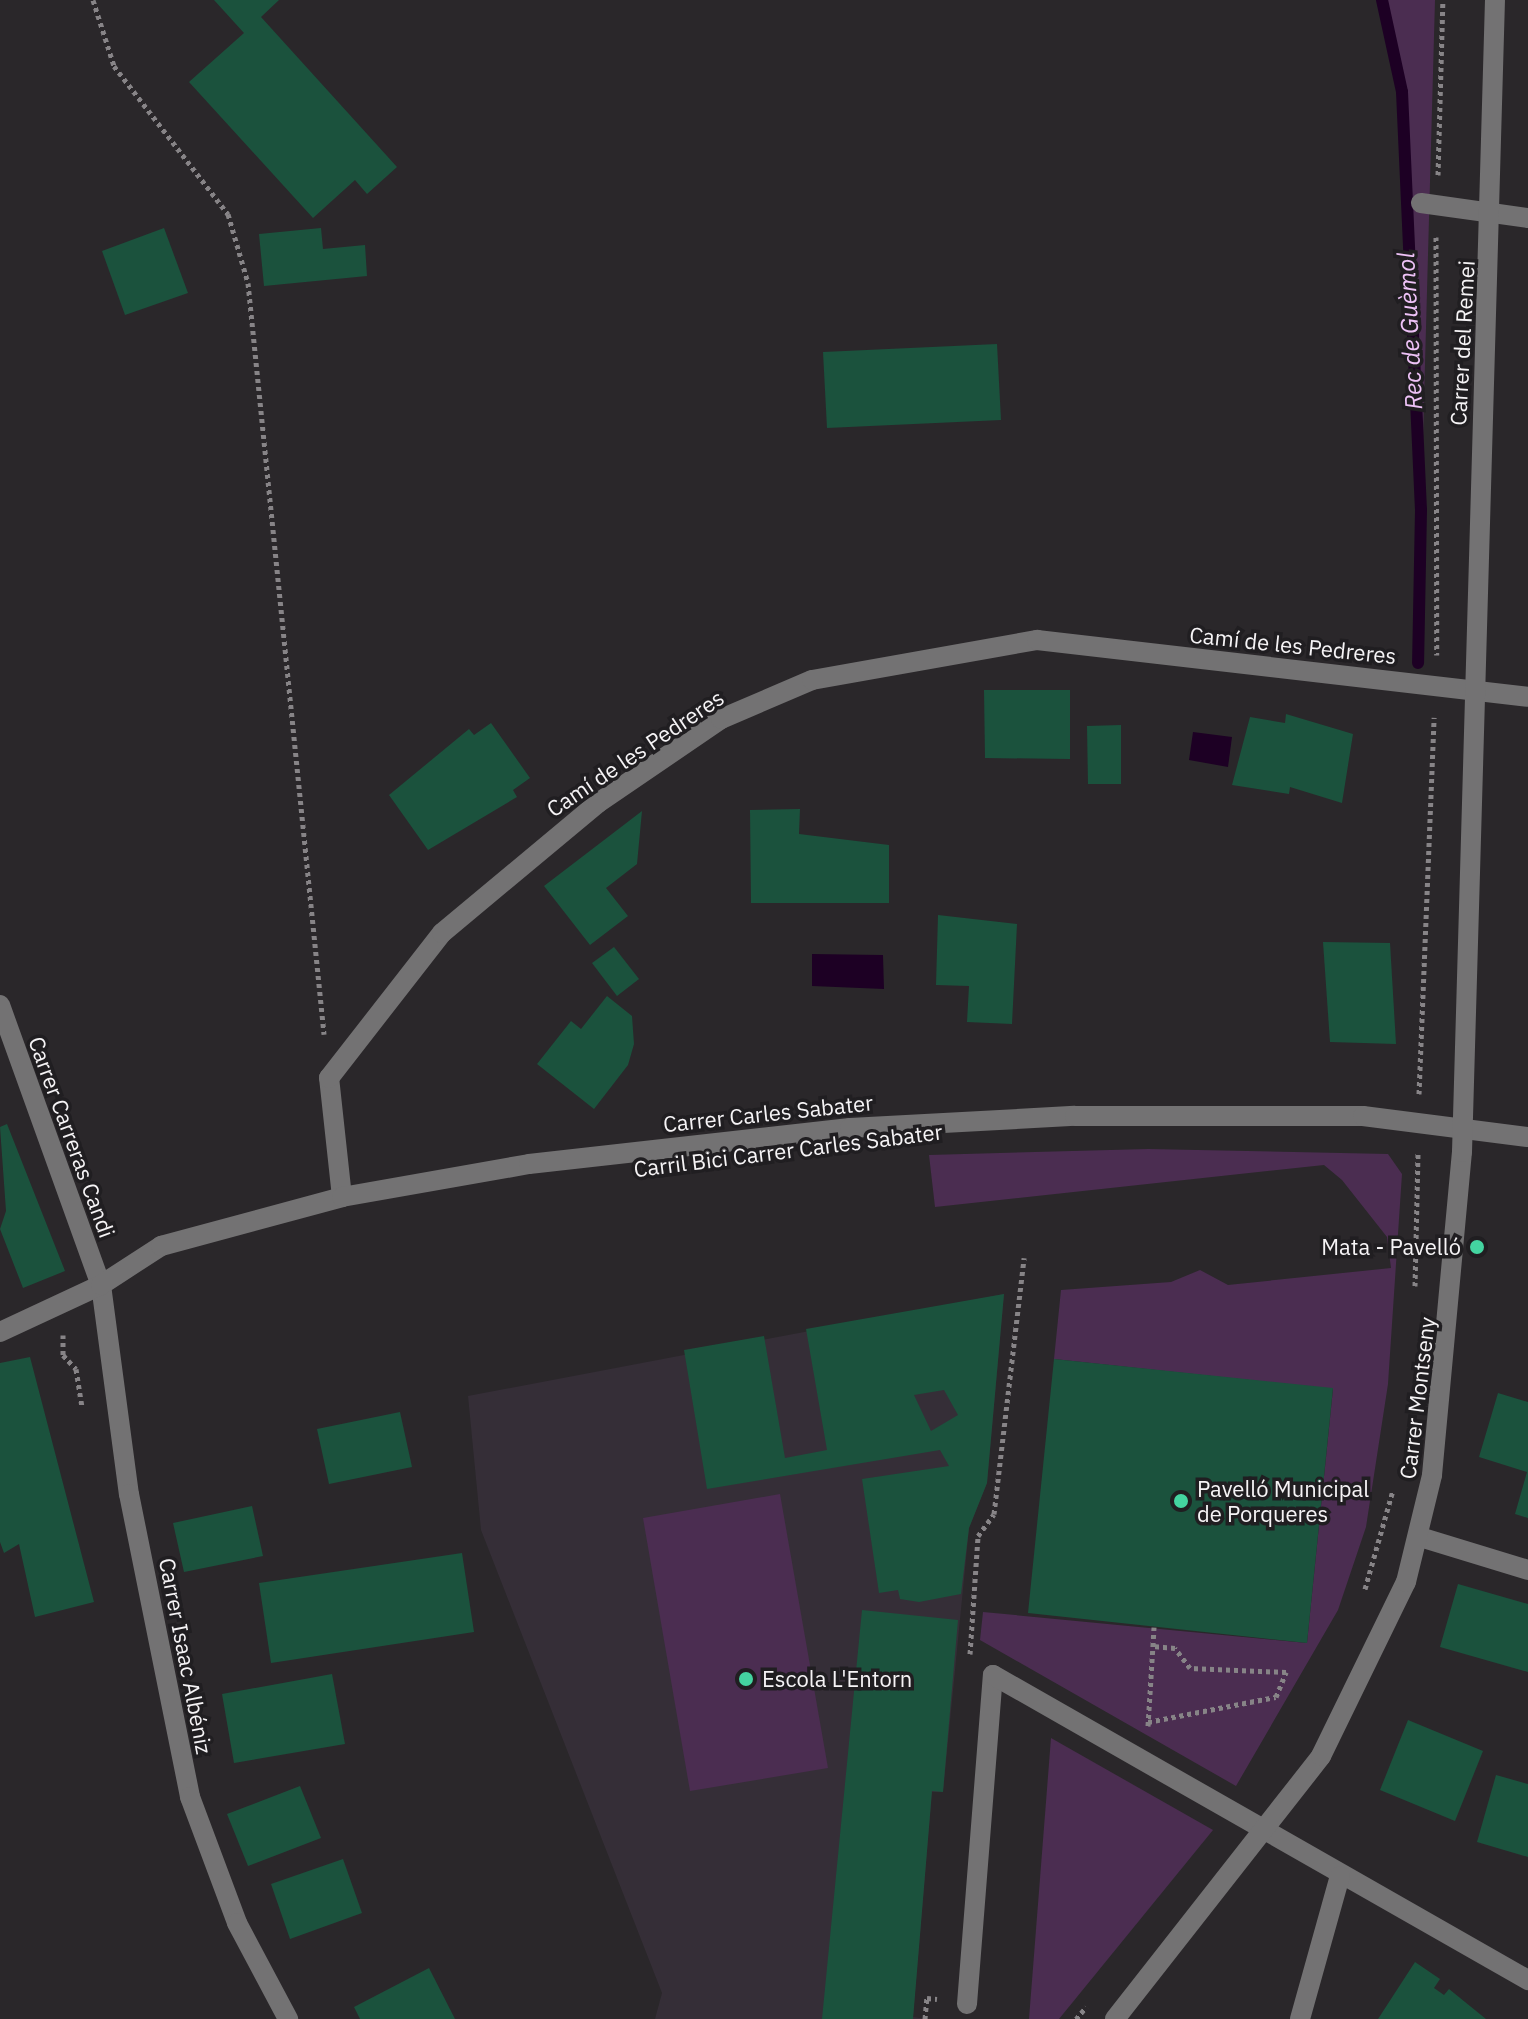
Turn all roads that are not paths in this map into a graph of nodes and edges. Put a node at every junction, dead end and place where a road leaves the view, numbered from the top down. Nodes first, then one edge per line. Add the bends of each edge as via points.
1 (1495, 0) edge
2 (1429, 204) road end
3 (1492, 214) junction
4 (1528, 218) edge
5 (1470, 689) junction
6 (1528, 697) edge
7 (0, 1005) edge
8 (1528, 1137) edge
9 (1461, 1141) junction
10 (342, 1197) junction
11 (101, 1285) junction
12 (0, 1332) edge
13 (1420, 1537) junction
14 (1528, 1570) edge
15 (1266, 1833) junction
16 (1340, 1876) junction
17 (1528, 1980) edge
18 (967, 2004) dead end
19 (288, 2019) edge
20 (1115, 2019) edge
21 (1300, 2019) edge

1 - 3 street, Carrer del Remei
2 - 3 street
3 - 4 street
3 - 5 street, Carrer del Remei
5 - 6 street, Camí de les Pedreres
5 - 9 street, Carrer Montseny
5 - 10 street, Camí de les Pedreres via 1037,640 812,680 721,719 534,853 442,933 329,1078
7 - 11 street, Carrer Carreras Candi
8 - 9 street, Carrer Carles Sabater
9 - 10 street, Carrer Carles Sabater via 1418,1124 1215,1113 952,1119 529,1164
9 - 13 street, Carrer Montseny via 1446,1367
10 - 11 street, Carrer Carles Sabater via 161,1246
11 - 12 street, Carrer Carles Sabater
11 - 19 street, Carrer Isaac Albéniz via 106,1361 190,1797 237,1923
13 - 14 street
13 - 15 street, Carrer Montseny via 1359,1690
15 - 16 street
15 - 18 street via 993,1675
15 - 20 street, Carrer Montseny
16 - 17 street
16 - 21 street

